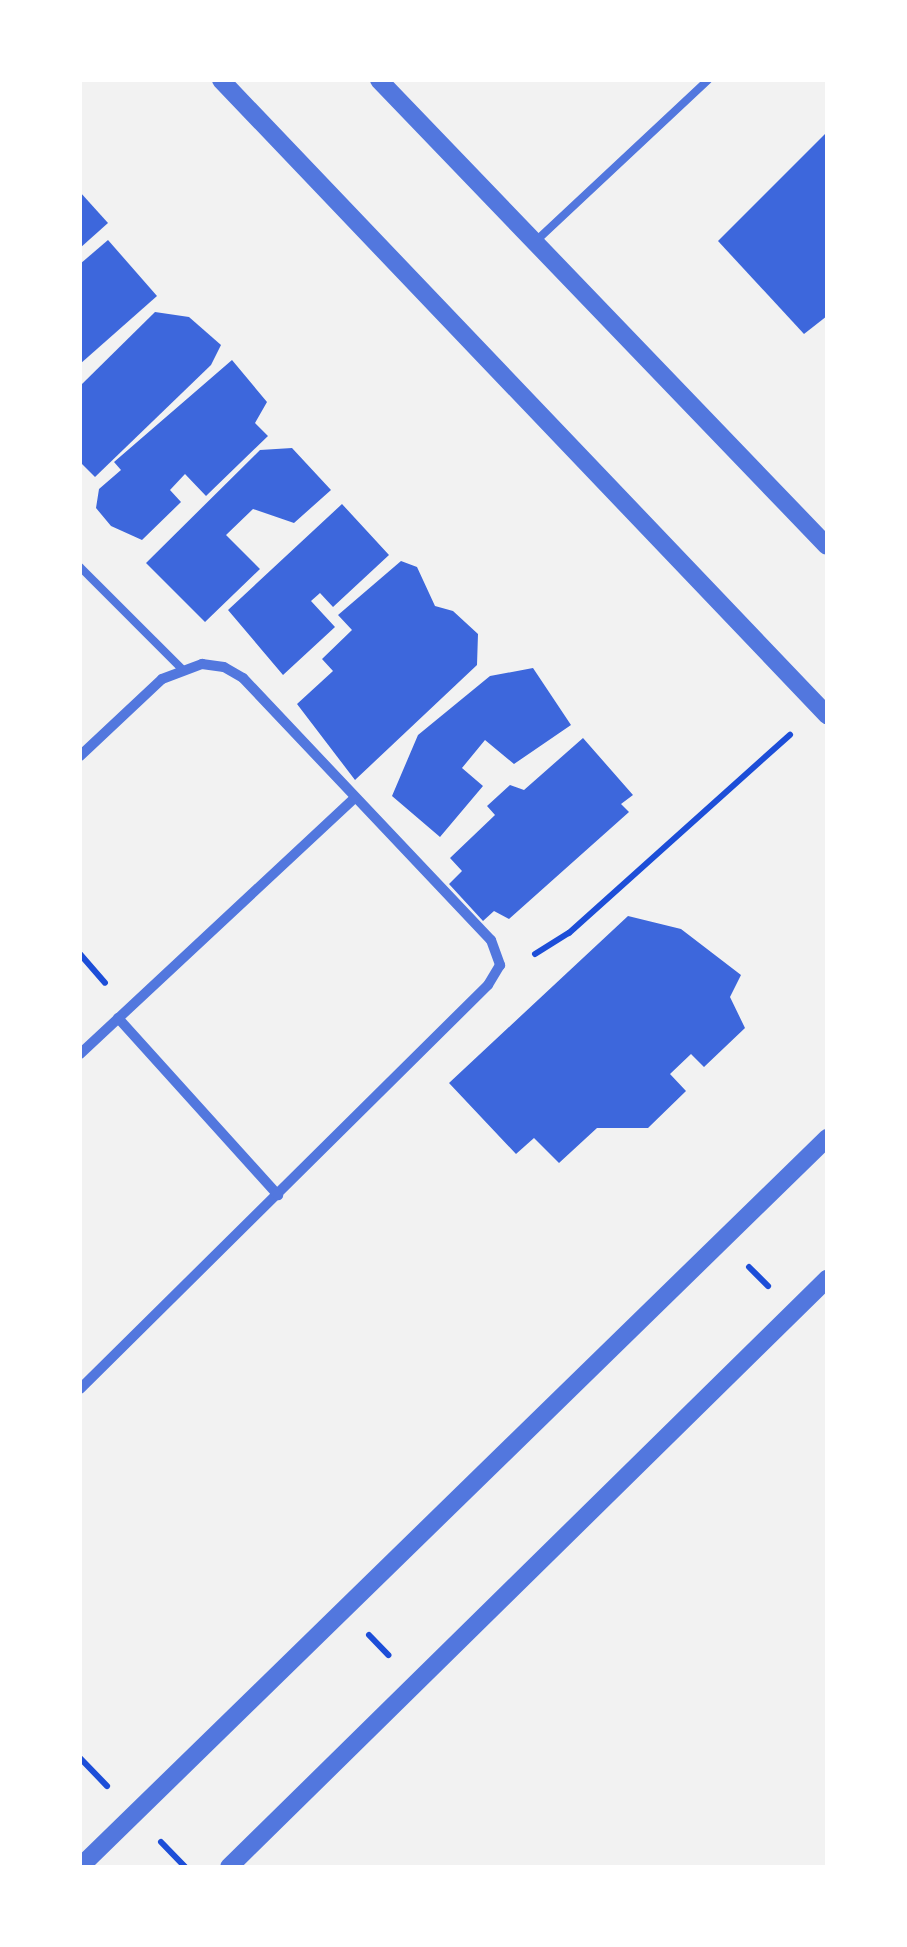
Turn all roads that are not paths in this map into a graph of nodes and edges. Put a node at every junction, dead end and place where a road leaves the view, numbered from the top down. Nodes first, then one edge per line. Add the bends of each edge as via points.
1 (221, 80) edge
2 (379, 80) edge
3 (708, 80) edge
4 (534, 243) junction
5 (827, 546) edge
6 (80, 567) edge
7 (180, 668) junction
8 (824, 711) edge
9 (80, 756) edge
10 (356, 798) junction
11 (118, 1018) junction
12 (80, 1054) edge
13 (827, 1138) edge
14 (278, 1195) junction
15 (827, 1279) edge
16 (80, 1389) edge
17 (80, 1867) edge
18 (229, 1867) edge

1 - 8 street
2 - 4 street
3 - 4 lane
4 - 5 street
6 - 7 lane
7 - 9 street
7 - 10 street via 202,664 243,678
10 - 11 street
10 - 14 street via 491,940 500,964 488,985
11 - 12 street
11 - 14 street
13 - 17 street
14 - 16 street
15 - 18 street

